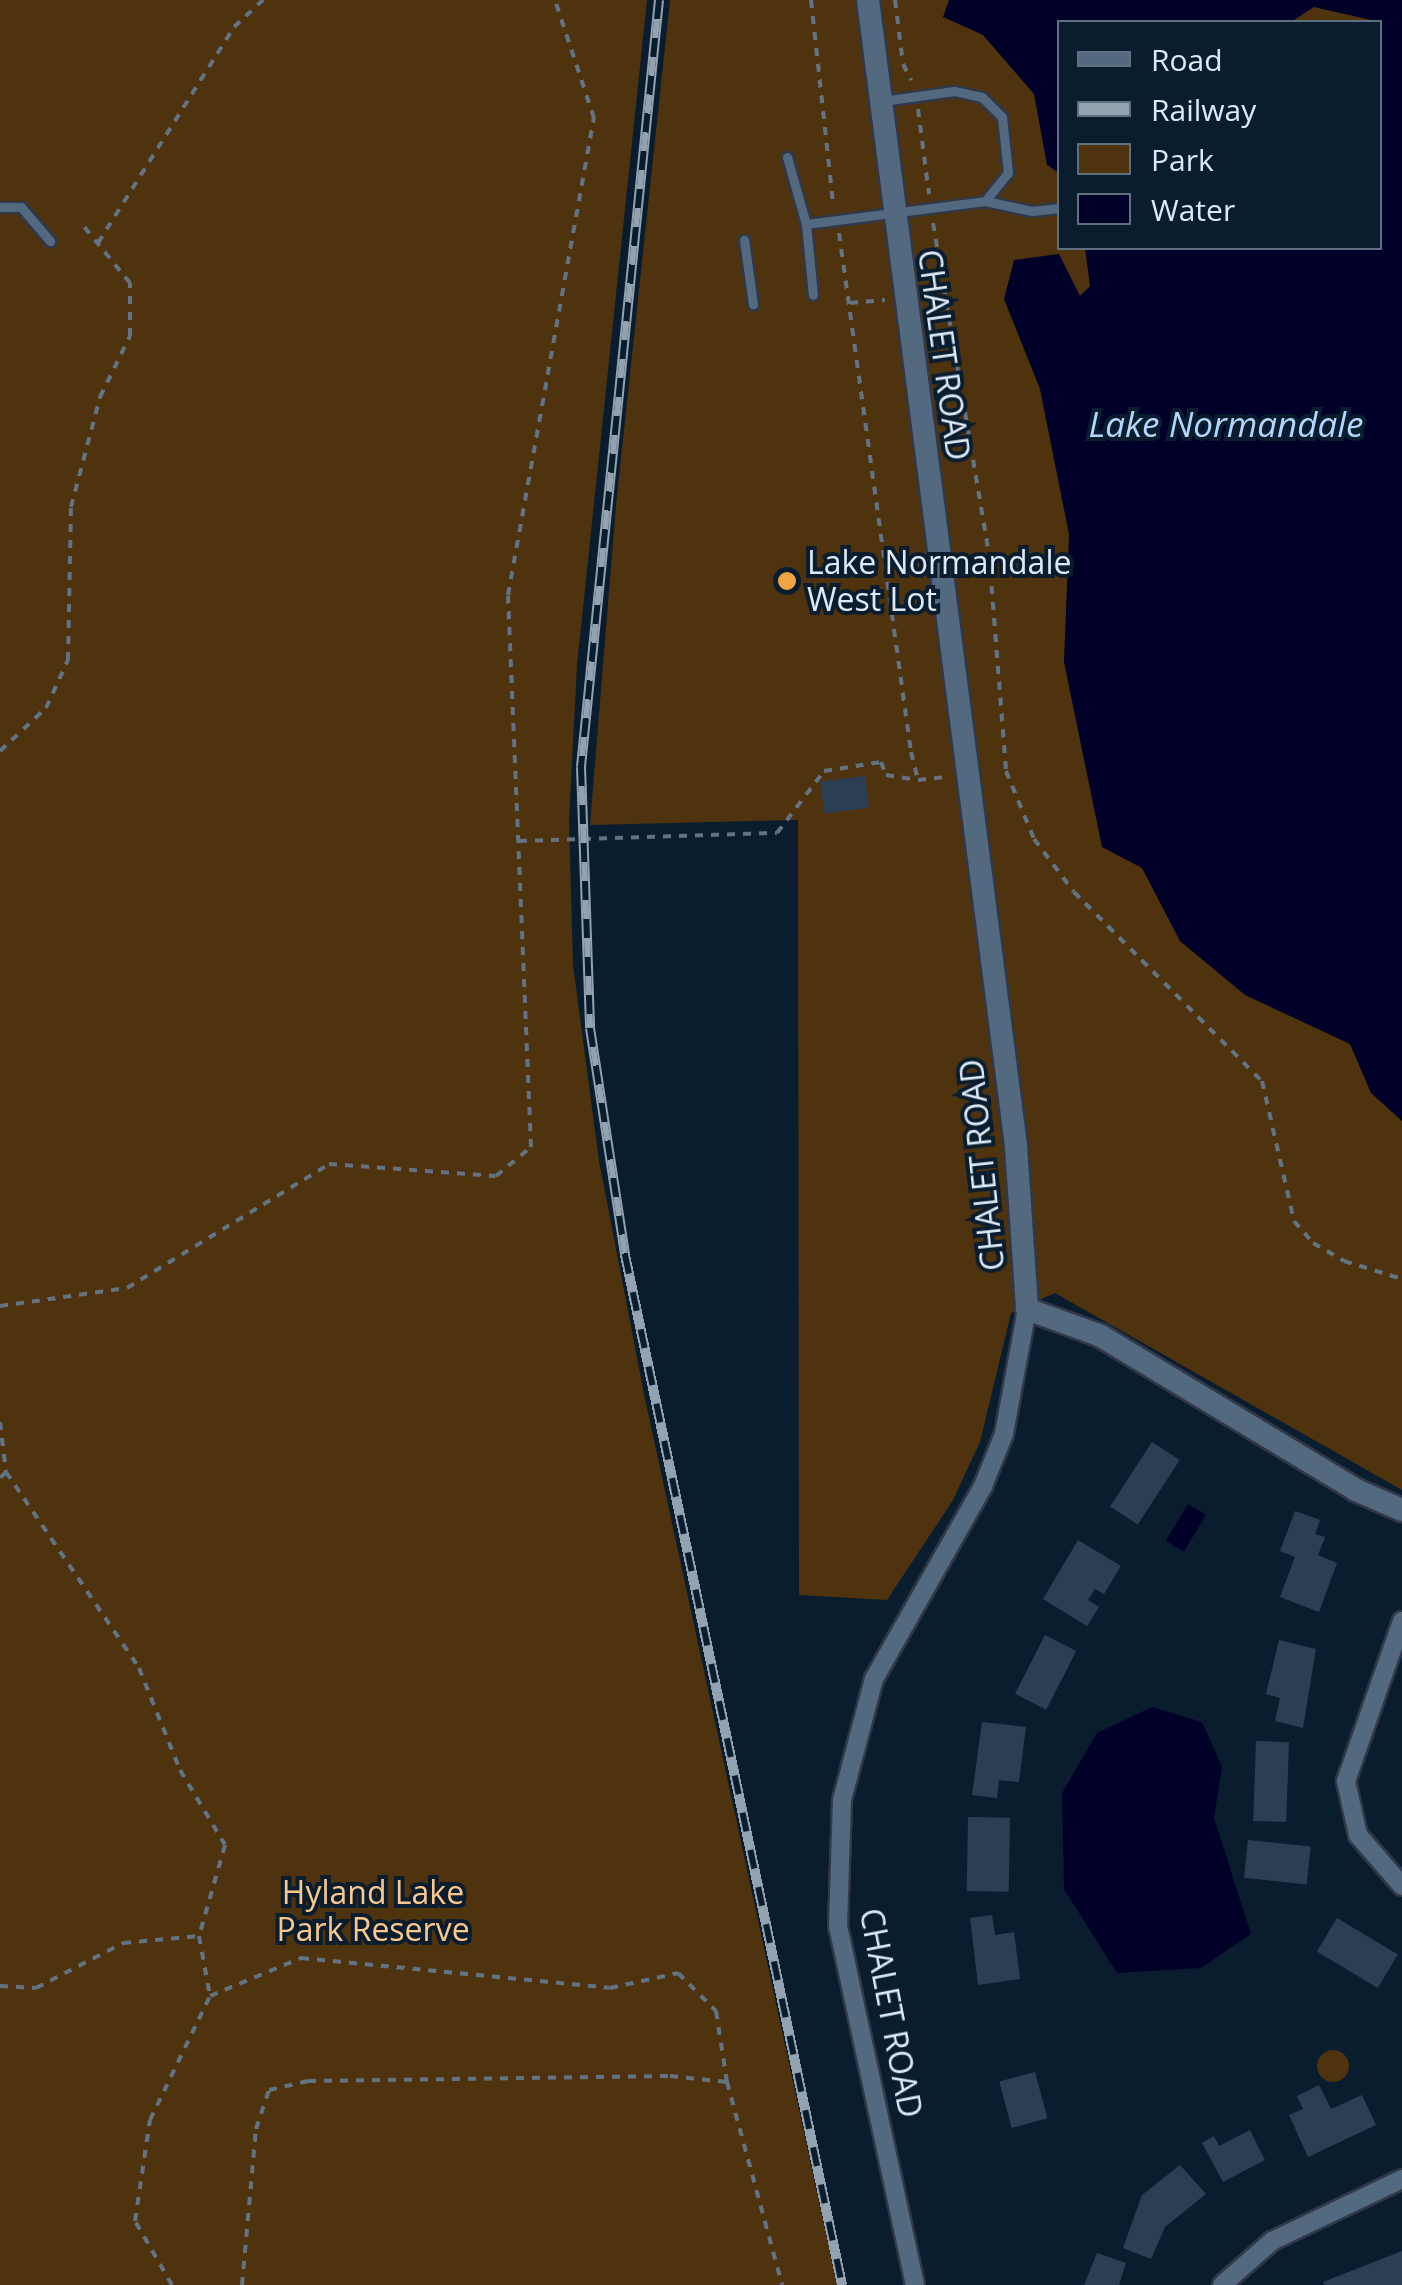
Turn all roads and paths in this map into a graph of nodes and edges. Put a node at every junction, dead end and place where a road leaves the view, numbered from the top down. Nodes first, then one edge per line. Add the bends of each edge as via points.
1 (263, 0) edge
2 (555, 0) edge
3 (811, 0) edge
4 (868, 0) edge
5 (895, 0) edge
6 (915, 97) junction
7 (878, 101) junction
8 (787, 157) dead end
9 (984, 201) junction
10 (833, 204) dead end
11 (930, 206) junction
12 (0, 207) edge
13 (1057, 208) edge
14 (892, 210) junction
15 (81, 222) dead end
16 (806, 224) junction
17 (840, 235) dead end
18 (744, 240) dead end
19 (50, 242) dead end
20 (98, 243) junction
21 (812, 295) dead end
22 (884, 300) dead end
23 (753, 304) dead end
24 (850, 304) junction
25 (0, 750) edge
26 (1006, 771) junction
27 (990, 773) dead end
28 (947, 776) dead end
29 (918, 780) junction
30 (518, 841) junction
31 (1402, 1280) edge
32 (0, 1306) edge
33 (1027, 1310) junction
34 (0, 1422) edge
35 (6, 1472) junction
36 (0, 1478) edge
37 (1402, 1510) edge
38 (1402, 1622) edge
39 (1402, 1886) edge
40 (199, 1936) junction
41 (0, 1986) edge
42 (210, 1996) junction
43 (728, 2082) junction
44 (1402, 2180) edge
45 (172, 2285) edge
46 (242, 2285) edge
47 (782, 2285) edge
48 (914, 2285) edge
49 (1222, 2285) edge

1 - 20 path via 234,27
2 - 30 path via 594,118 508,595
3 - 10 path
4 - 7 street, CHALET ROAD
5 - 6 path via 903,64
6 - 7 lane
6 - 9 lane via 968,92 995,107 1008,173
6 - 11 path
7 - 14 street, CHALET ROAD
8 - 16 lane
9 - 11 lane
9 - 13 lane via 1032,211
11 - 14 lane
11 - 26 path via 989,554
12 - 19 lane via 21,208
14 - 16 lane
14 - 33 street, CHALET ROAD via 1016,1146
15 - 20 path
16 - 21 lane
17 - 24 path
18 - 23 lane
20 - 25 path via 130,283 130,336 100,398 70,507 68,660 46,708
22 - 24 path
24 - 29 path
26 - 27 path
26 - 31 path via 1034,839 1074,892 1262,1081 1294,1221 1313,1243 1344,1261
28 - 29 path
29 - 30 path via 886,775 881,762 824,771 778,833
30 - 32 path via 531,1147 496,1176 329,1164 127,1288
33 - 37 street via 1101,1336 1309,1463
33 - 48 street, CHALET ROAD via 1004,1434 983,1486 874,1679 842,1800 838,1927
34 - 35 path
35 - 36 path
35 - 40 path via 138,1668 180,1770 225,1845
38 - 39 street via 1346,1781 1358,1835
40 - 41 path via 123,1943 36,1988
40 - 42 path
42 - 43 path via 300,1958 610,1988 678,1973 716,2011
42 - 45 path via 150,2120 134,2221
43 - 46 path via 412,2079 308,2081 270,2090 256,2129
43 - 47 path
44 - 49 street via 1272,2241

